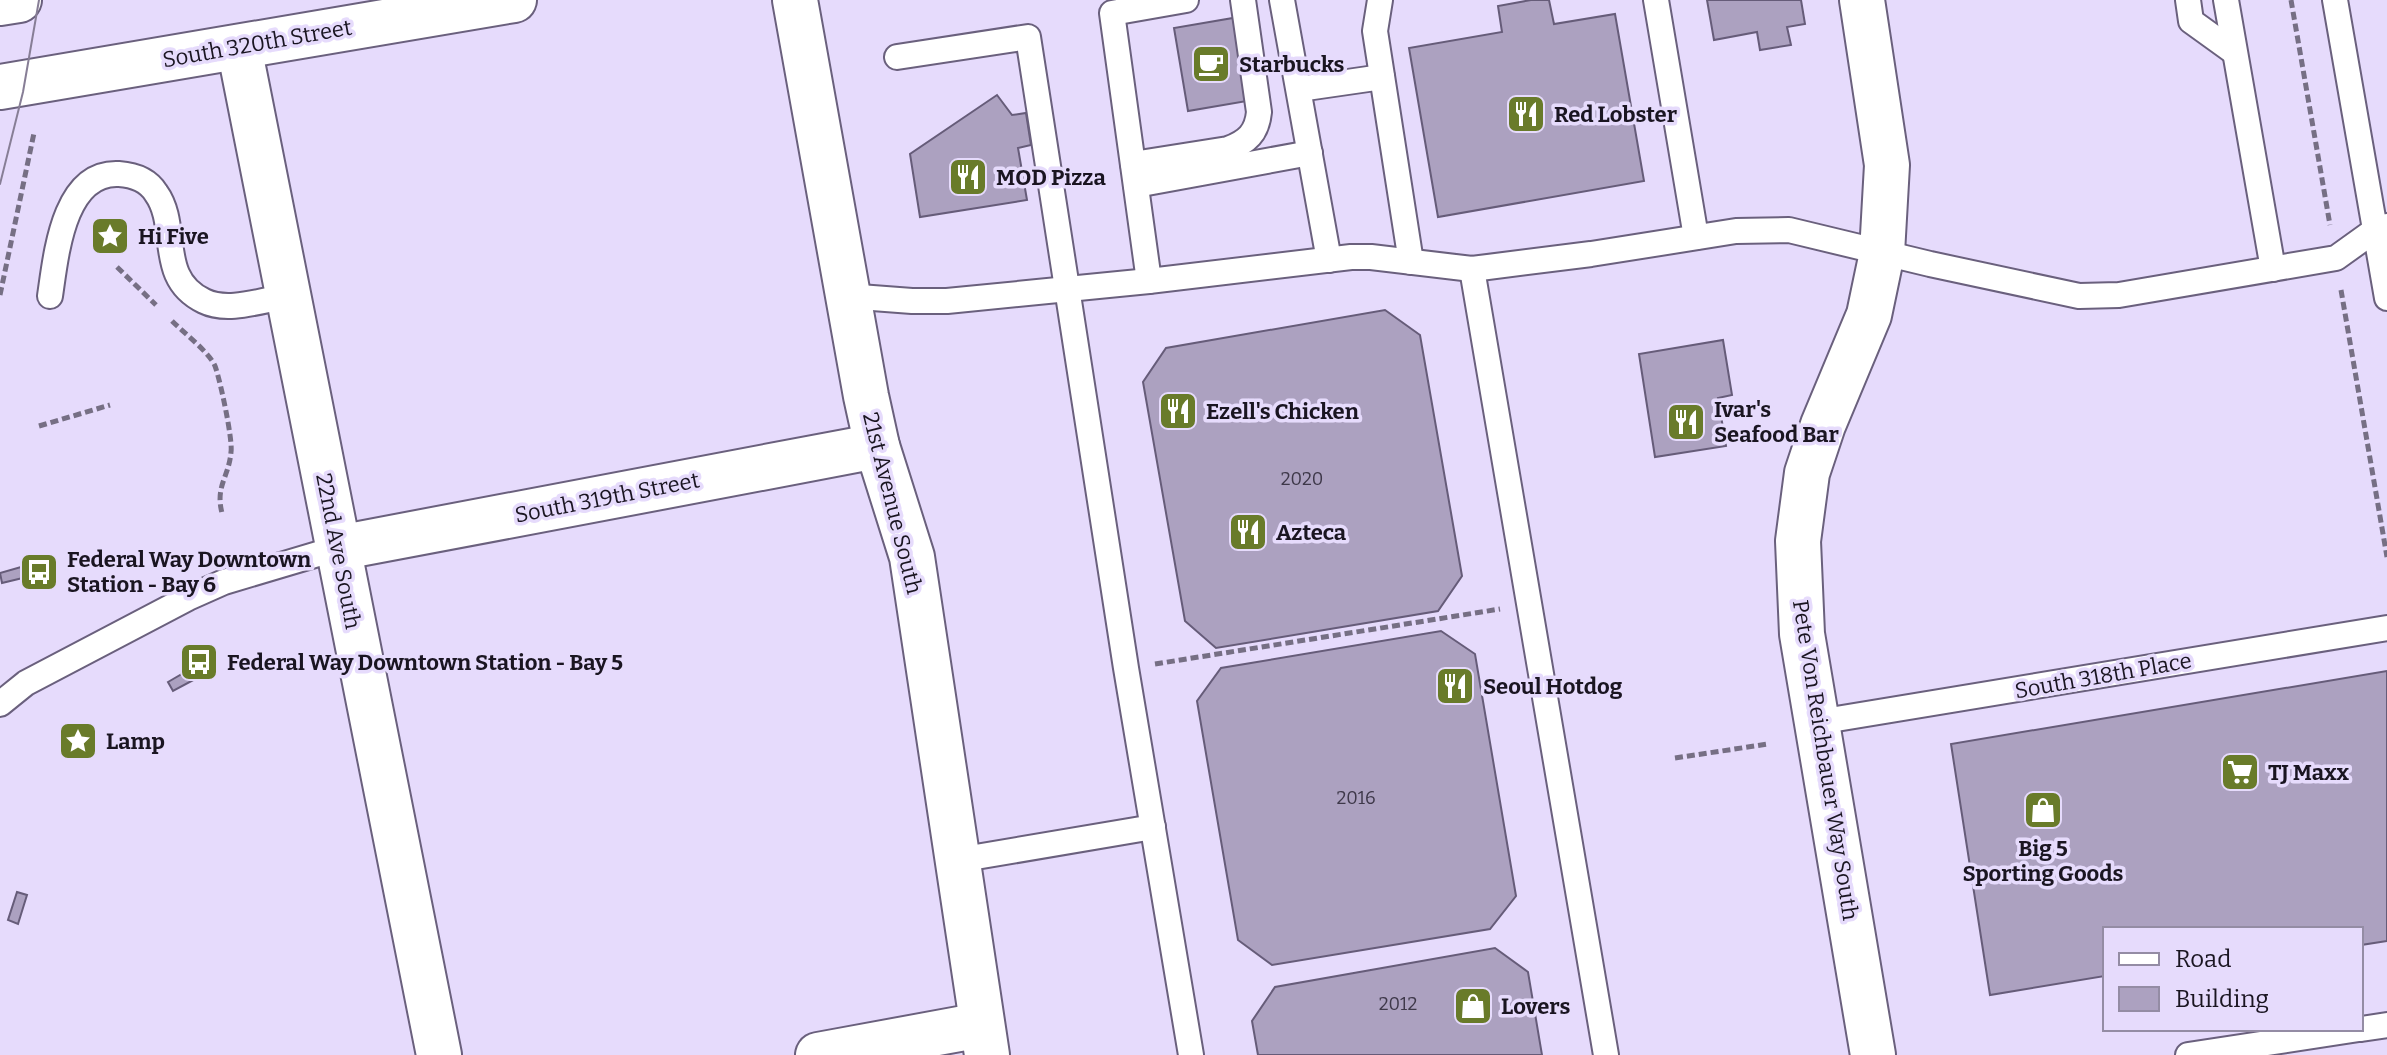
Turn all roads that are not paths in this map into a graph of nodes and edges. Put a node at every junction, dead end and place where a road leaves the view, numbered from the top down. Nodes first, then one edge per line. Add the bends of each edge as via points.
1 (19, 0) edge
2 (395, 0) edge
3 (514, 0) edge
4 (795, 0) edge
5 (1186, 0) edge
6 (1243, 0) edge
7 (1282, 0) edge
8 (1380, 0) edge
9 (1656, 0) edge
10 (1862, 0) edge
11 (2188, 0) edge
12 (2226, 0) edge
13 (2335, 0) edge
14 (0, 3) edge
15 (334, 30) junction
16 (239, 47) junction
17 (2234, 52) junction
18 (897, 57) dead end
19 (1382, 77) junction
20 (0, 87) edge
21 (1299, 89) junction
22 (1310, 153) junction
23 (1134, 175) junction
24 (2381, 228) edge
25 (1696, 237) junction
26 (1882, 253) junction
27 (1329, 260) junction
28 (1411, 262) junction
29 (1472, 269) junction
30 (2273, 269) junction
31 (1149, 281) junction
32 (1066, 290) junction
33 (50, 296) dead end
34 (288, 296) junction
35 (846, 296) junction
36 (2387, 298) edge
37 (877, 446) junction
38 (338, 548) junction
39 (2387, 628) edge
40 (0, 704) edge
41 (1818, 722) junction
42 (1153, 827) junction
43 (958, 860) junction
44 (2387, 1025) edge
45 (2363, 1029) edge
46 (2347, 1031) edge
47 (984, 1040) edge
48 (439, 1055) edge
49 (818, 1055) edge
50 (1191, 1055) edge
51 (1606, 1055) edge
52 (1873, 1055) edge
53 (2188, 1055) edge

1 - 14 street
2 - 15 street
3 - 15 street, South 320th Street
4 - 35 street, 21st Avenue South
5 - 23 lane via 1112,13
6 - 23 lane via 1259,112 1253,134 1228,149
7 - 21 lane
8 - 19 lane via 1375,31
9 - 25 lane
10 - 26 street, Pete Von Reichbauer Way South via 1887,165
11 - 17 lane via 2191,21
12 - 17 lane
13 - 24 lane
15 - 16 street, South 320th Street
16 - 20 street, South 320th Street
16 - 34 street, 22nd Ave South
17 - 30 lane
18 - 32 lane via 1028,37
19 - 21 lane
19 - 28 lane
21 - 22 lane
22 - 23 lane
22 - 27 lane
23 - 31 lane
24 - 30 lane via 2336,258
24 - 36 lane
25 - 26 lane via 1789,230
25 - 29 lane
26 - 30 lane via 2079,296 2132,293
26 - 41 street, Pete Von Reichbauer Way South via 1869,315 1813,450 1801,511 1799,604
27 - 28 lane via 1371,257
27 - 31 lane
28 - 29 lane
29 - 51 lane
31 - 32 lane
32 - 35 lane via 947,301
32 - 42 lane
33 - 34 lane via 59,233 77,197 97,177 117,174 137,177 156,192 171,263 202,301 222,307
34 - 38 street, 22nd Ave South
35 - 37 street, 21st Avenue South
37 - 38 street, South 319th Street
37 - 43 street, 21st Avenue South via 912,557
38 - 40 lane via 188,598 26,683
38 - 48 street, 22nd Ave South
39 - 41 lane, South 318th Place
41 - 52 street, Pete Von Reichbauer Way South
42 - 43 lane
42 - 50 lane
43 - 47 street, 21st Avenue South
44 - 45 lane
46 - 53 lane
47 - 49 street

